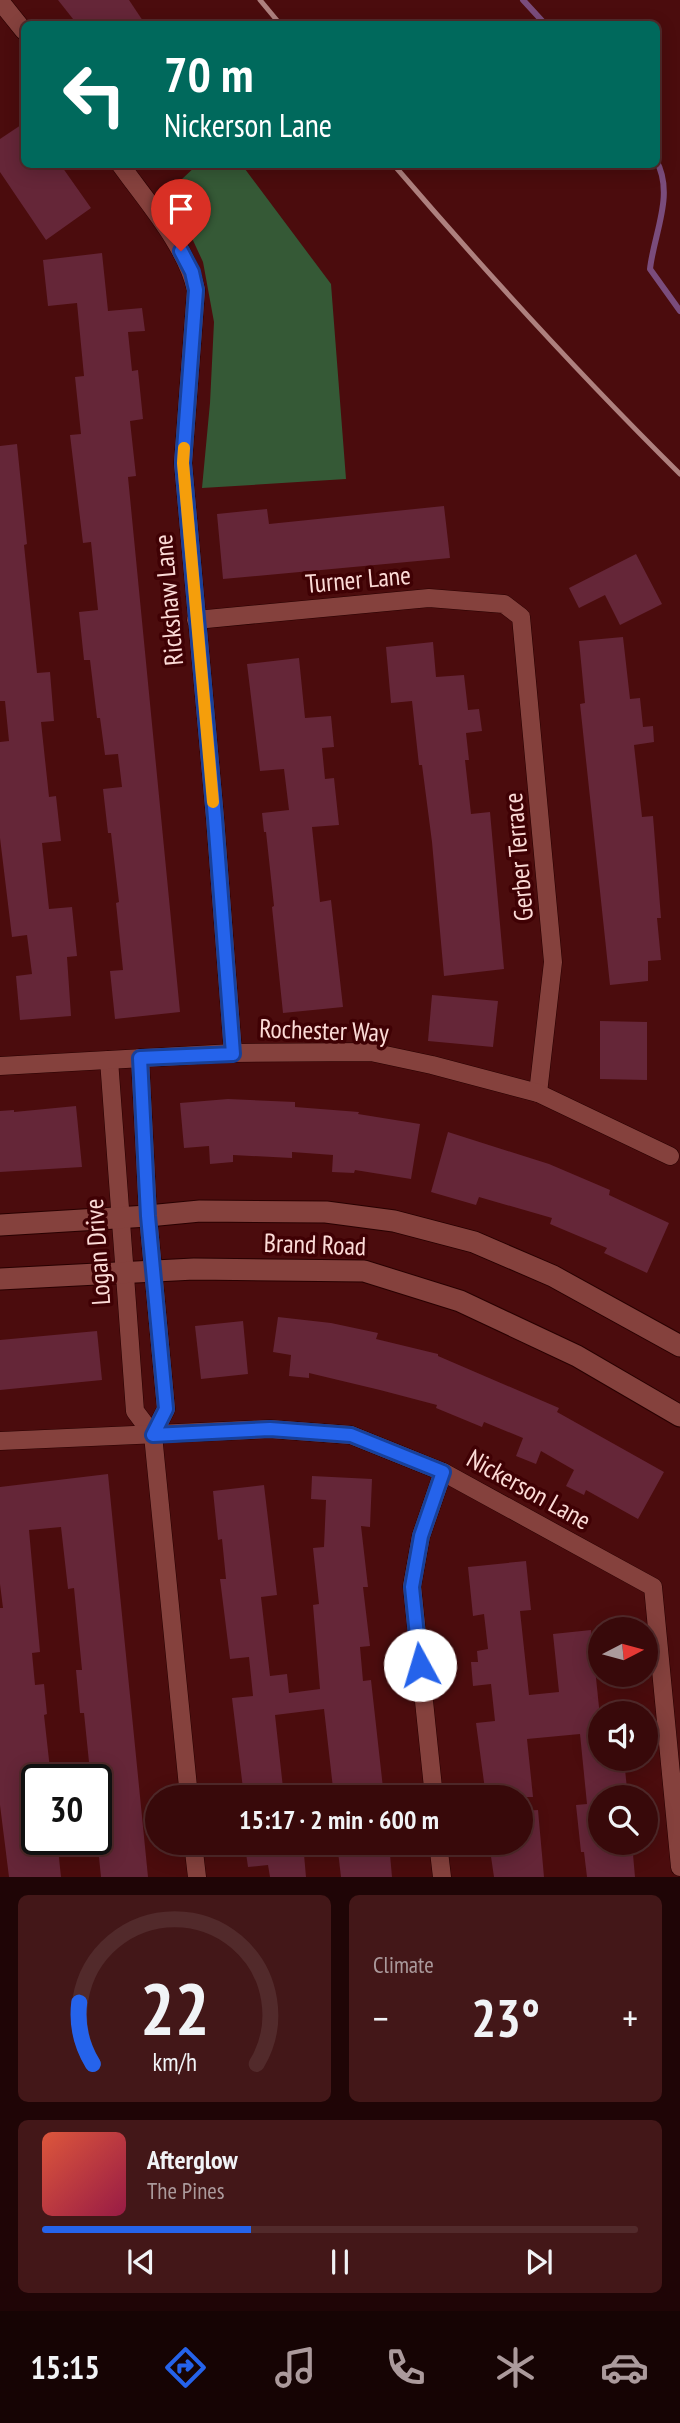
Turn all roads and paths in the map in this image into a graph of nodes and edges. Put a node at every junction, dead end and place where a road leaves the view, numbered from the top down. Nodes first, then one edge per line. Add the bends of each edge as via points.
1 (0, 1) edge
2 (21, 27) edge
3 (123, 168) edge
4 (521, 617) joint
5 (196, 620) junction
6 (233, 1054) junction
7 (140, 1058) junction
8 (109, 1059) junction
9 (0, 1066) edge
10 (538, 1093) junction
11 (670, 1156) dead end
12 (148, 1216) junction
13 (120, 1218) junction
14 (0, 1224) edge
15 (153, 1271) junction
16 (124, 1272) junction
17 (0, 1279) edge
18 (680, 1346) edge
19 (680, 1416) edge
20 (153, 1435) junction
21 (0, 1441) edge
22 (443, 1472) junction
23 (188, 1785) edge
24 (433, 1785) edge
25 (194, 1855) edge
26 (439, 1855) edge
27 (680, 1867) edge
28 (197, 1877) edge
29 (442, 1877) edge

1 - 2 street
3 - 5 street, Rickshaw Lane via 181,251 196,290 183,463
4 - 5 street, Turner Lane via 504,604 429,598
4 - 10 street, Gerber Terrace via 553,962
5 - 6 street, Rickshaw Lane
6 - 7 street, Rochester Way
6 - 10 street, Rochester Way via 371,1052
7 - 8 street, Rochester Way
7 - 12 street, Logan Drive
8 - 9 street, Rochester Way
8 - 13 street, Logan Drive
10 - 11 street, Rochester Way
12 - 13 main road, Brand Road
12 - 15 street, Logan Drive
12 - 18 main road, Brand Road via 200,1210 326,1212 394,1221 474,1242 553,1276
13 - 14 main road, Brand Road
13 - 16 street, Logan Drive
15 - 16 main road, Brand Road
15 - 19 main road, Brand Road via 364,1270 460,1301 577,1356
15 - 20 street, Logan Drive via 166,1409
16 - 17 main road, Brand Road
16 - 20 street, Logan Drive via 135,1411
20 - 21 street, Nickerson Lane
20 - 22 street, Nickerson Lane via 270,1429 351,1435
20 - 23 street, Logan Drive
22 - 24 street via 421,1536 412,1587
22 - 27 street, Nickerson Lane via 653,1587
25 - 28 street
26 - 29 street

